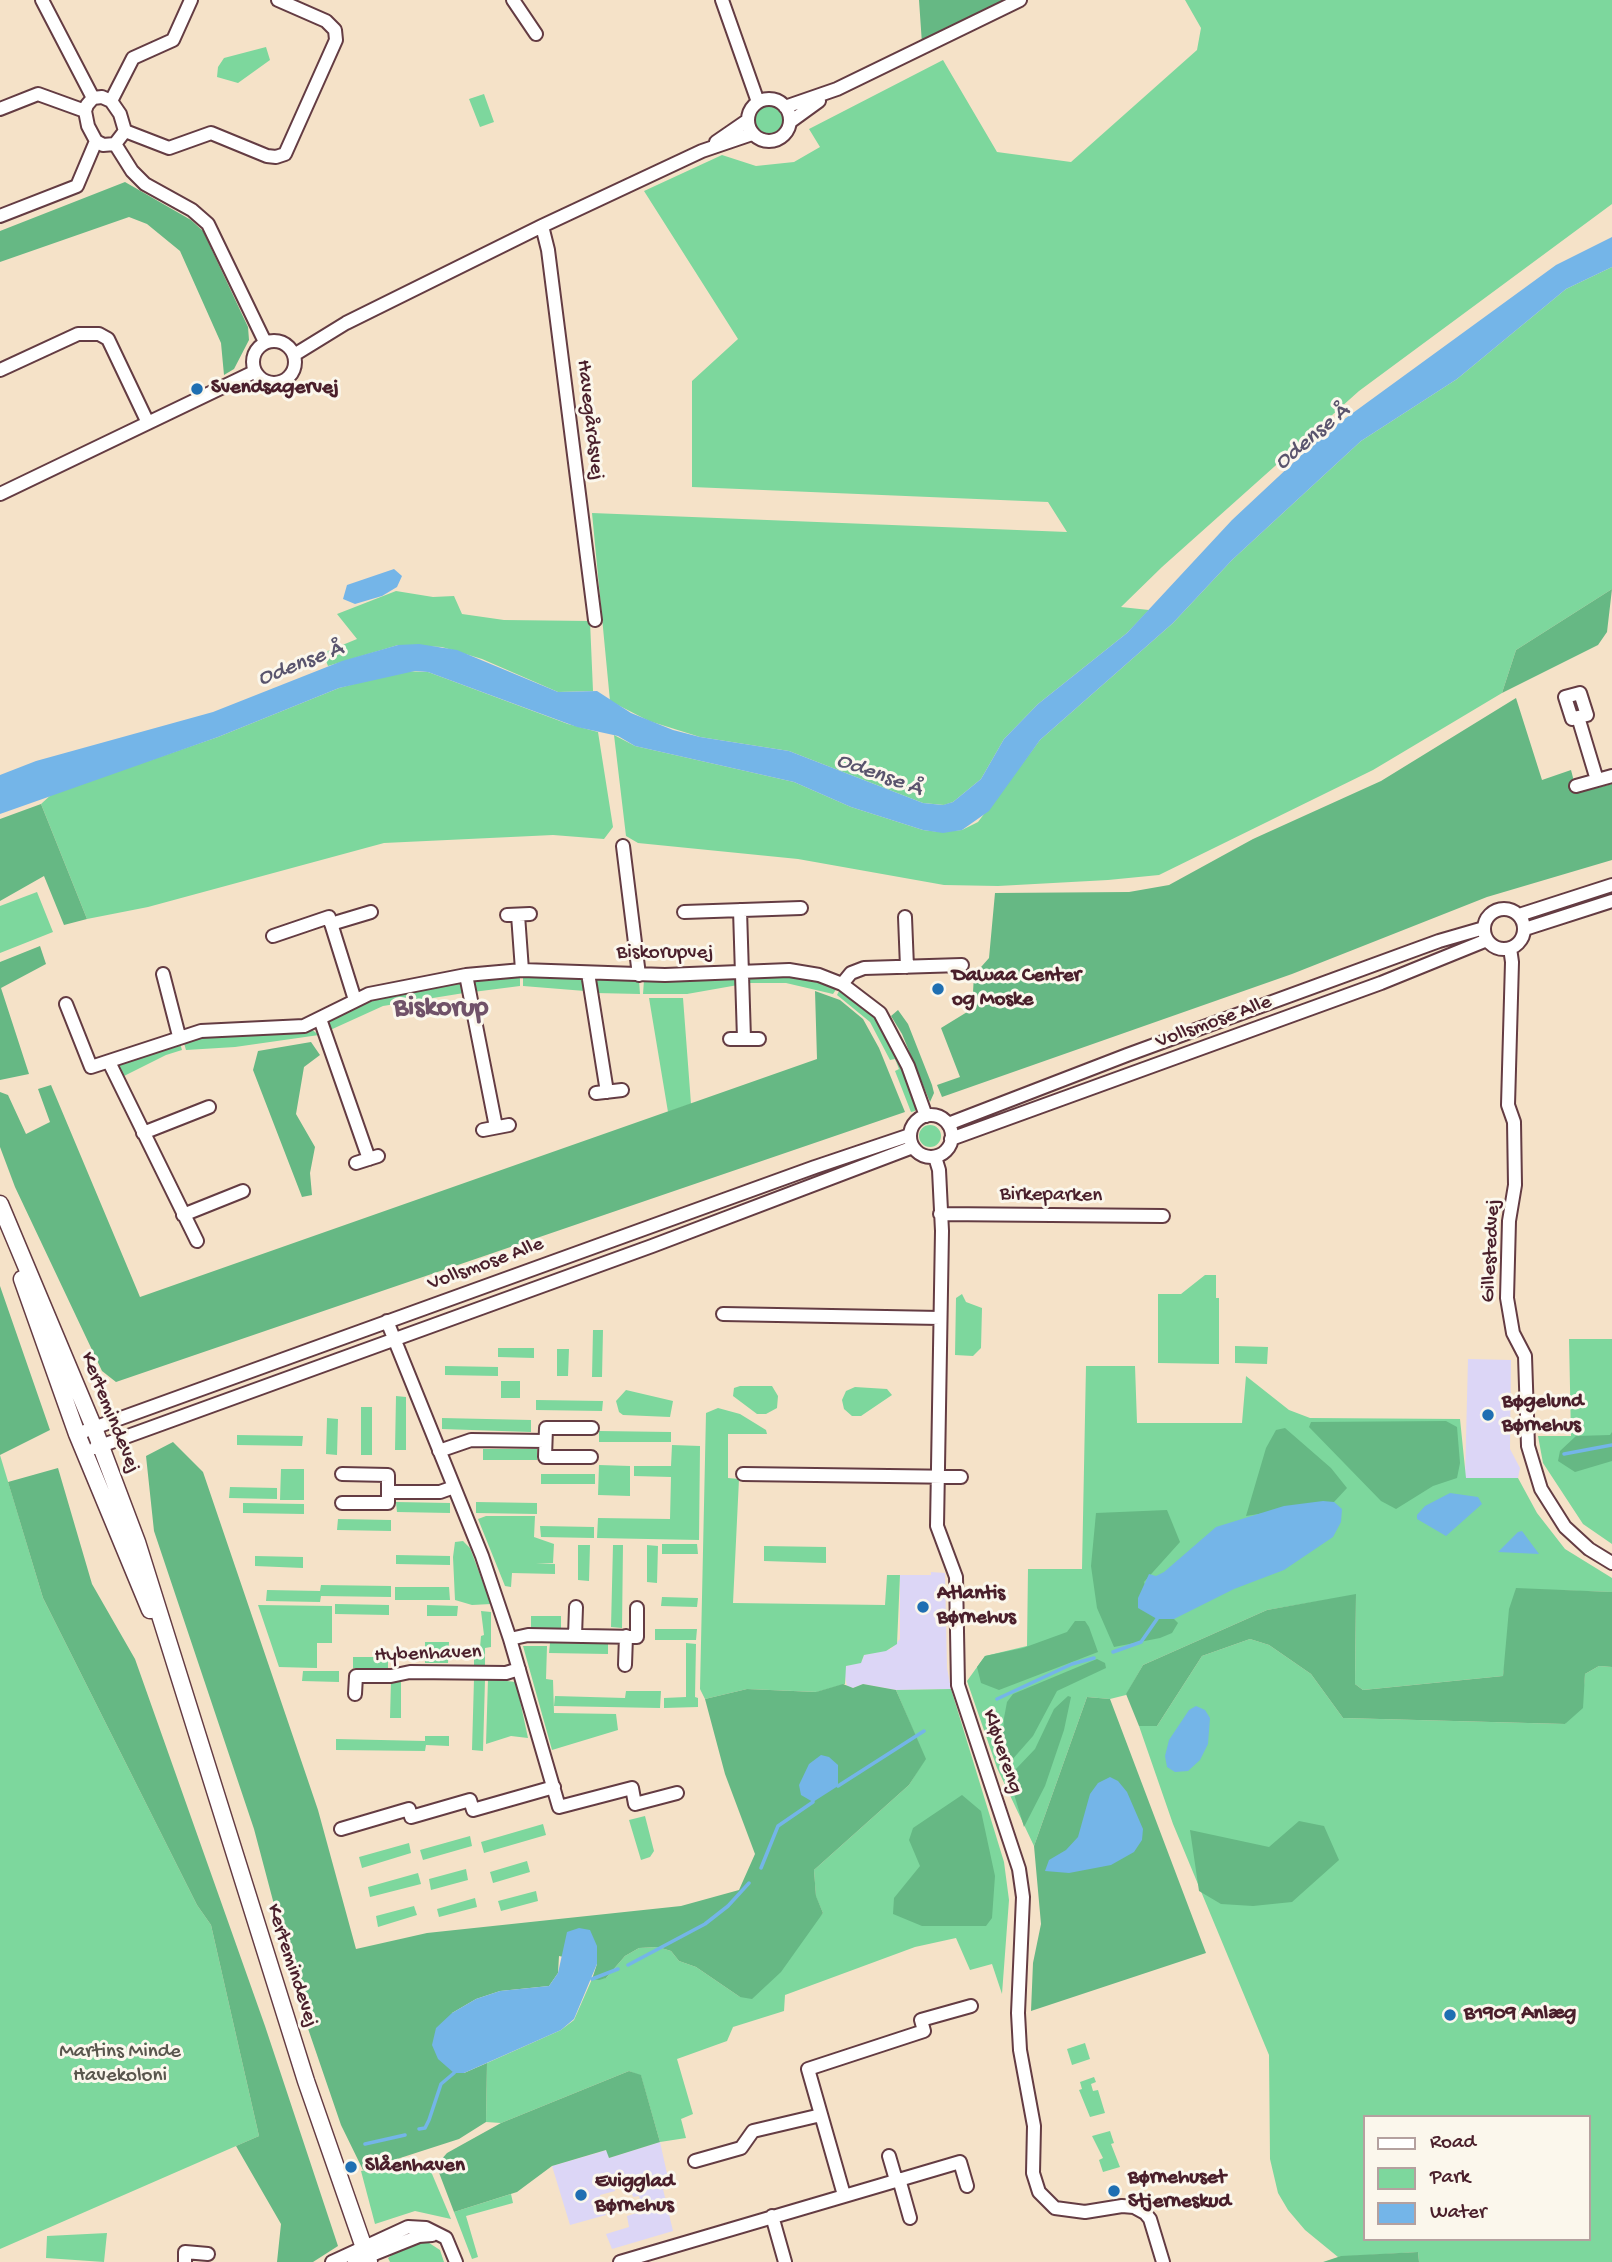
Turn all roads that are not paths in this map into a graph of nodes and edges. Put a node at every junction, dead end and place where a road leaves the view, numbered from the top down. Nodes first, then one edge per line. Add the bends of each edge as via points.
1 (191, 0) edge
2 (278, 0) edge
3 (513, 0) edge
4 (722, 0) edge
5 (1020, 0) edge
6 (44, 1) edge
7 (536, 34) dead end
8 (837, 89) junction
9 (93, 98) junction
10 (111, 101) junction
11 (758, 102) junction
12 (785, 107) junction
13 (0, 109) edge
14 (85, 111) junction
15 (748, 120) junction
16 (790, 122) junction
17 (125, 131) junction
18 (752, 134) junction
19 (96, 141) junction
20 (115, 144) junction
21 (702, 151) junction
22 (0, 216) edge
23 (542, 226) junction
24 (265, 342) junction
25 (294, 355) junction
26 (0, 370) edge
27 (254, 372) junction
28 (148, 423) junction
29 (0, 494) edge
30 (595, 620) dead end
31 (1578, 718) dead end
32 (1612, 776) edge
33 (1597, 780) junction
34 (1576, 786) dead end
35 (623, 846) dead end
36 (1612, 885) edge
37 (1612, 901) edge
38 (800, 908) dead end
39 (740, 910) junction
40 (370, 912) dead end
41 (684, 912) dead end
42 (519, 914) dead end
43 (1519, 915) junction
44 (905, 917) dead end
45 (331, 924) junction
46 (1525, 929) junction
47 (1486, 934) junction
48 (273, 936) dead end
49 (1510, 948) junction
50 (962, 965) dead end
51 (907, 967) junction
52 (522, 970) junction
53 (742, 972) junction
54 (588, 973) junction
55 (163, 974) dead end
56 (466, 975) junction
57 (639, 975) junction
58 (842, 984) junction
59 (355, 1000) junction
60 (66, 1004) dead end
61 (320, 1019) junction
62 (180, 1036) junction
63 (744, 1039) junction
64 (759, 1039) dead end
65 (730, 1040) dead end
66 (109, 1062) junction
67 (621, 1090) dead end
68 (209, 1107) dead end
69 (926, 1115) junction
70 (947, 1124) junction
71 (509, 1125) dead end
72 (143, 1133) junction
73 (951, 1139) junction
74 (911, 1141) junction
75 (935, 1157) junction
76 (356, 1163) dead end
77 (243, 1191) dead end
78 (0, 1205) edge
79 (940, 1214) junction
80 (183, 1215) junction
81 (1163, 1216) dead end
82 (197, 1241) dead end
83 (723, 1314) dead end
84 (940, 1318) junction
85 (387, 1321) junction
86 (393, 1340) junction
87 (94, 1428) junction
88 (592, 1428) dead end
89 (77, 1434) junction
90 (545, 1441) junction
91 (101, 1447) junction
92 (84, 1451) junction
93 (439, 1451) junction
94 (592, 1457) dead end
95 (342, 1474) dead end
96 (743, 1474) dead end
97 (937, 1476) junction
98 (961, 1477) dead end
99 (454, 1488) junction
100 (388, 1492) junction
101 (342, 1503) dead end
102 (1612, 1563) edge
103 (576, 1607) dead end
104 (637, 1608) dead end
105 (575, 1636) junction
106 (626, 1636) junction
107 (510, 1639) junction
108 (625, 1665) dead end
109 (519, 1669) junction
110 (179, 1681) junction
111 (355, 1694) dead end
112 (554, 1787) junction
113 (677, 1793) dead end
114 (341, 1829) dead end
115 (971, 2006) dead end
116 (821, 2115) junction
117 (889, 2156) dead end
118 (695, 2161) dead end
119 (898, 2180) junction
120 (967, 2186) dead end
121 (844, 2195) junction
122 (772, 2216) junction
123 (910, 2218) dead end
124 (208, 2254) dead end
125 (363, 2257) edge
126 (185, 2262) edge
127 (332, 2262) edge
128 (456, 2262) edge
129 (620, 2262) edge
130 (785, 2262) edge
131 (1163, 2262) edge

1 - 10 street via 173,40 132,58
2 - 17 street via 326,20 335,30 336,40 285,154 267,156 211,132 169,148
3 - 7 street
4 - 11 street
5 - 8 street
6 - 9 street
8 - 12 street
8 - 16 street
9 - 10 street
9 - 14 street
10 - 17 street
11 - 12 street via 770,99
11 - 15 street
12 - 16 street
13 - 14 street via 38,94
14 - 19 street
15 - 18 street
15 - 21 street
16 - 18 street via 778,140 762,140
17 - 20 street
18 - 21 street
19 - 20 street
19 - 22 street via 77,186
20 - 24 street via 145,184 208,224
21 - 23 street
23 - 25 street via 346,323
23 - 30 street, Havegårdsvej
24 - 25 street via 280,341
24 - 27 street via 255,351
25 - 27 street via 294,370 285,381 268,383
26 - 28 street via 78,334 99,334 108,339
27 - 28 street
28 - 29 street
31 - 33 street
32 - 33 street
33 - 34 street
35 - 57 street
36 - 43 street
37 - 46 street
38 - 39 street, Biskorupvej
39 - 41 street, Biskorupvej
39 - 53 street, Biskorupvej
40 - 45 street
42 - 52 street
43 - 46 street
43 - 47 street via 1500,909 1488,916
44 - 51 street
45 - 48 street via 329,917
45 - 59 street
46 - 49 street via 1518,944
47 - 49 street via 1497,947
47 - 70 street, Vollsmose Alle via 1439,941
47 - 73 street, Vollsmose Alle via 1381,983
49 - 102 street, Gillestedvej via 1508,1105 1514,1122 1515,1185 1507,1298 1513,1333 1525,1356 1528,1446 1541,1489 1565,1527
50 - 51 street
51 - 58 street via 864,968 851,973
52 - 54 street, Biskorupvej
52 - 56 street, Biskorupvej
53 - 57 street, Biskorupvej
53 - 58 street, Biskorupvej via 789,970
53 - 63 street, Biskorupvej
54 - 57 street, Biskorupvej
54 - 67 street, Biskorupvej via 602,1093
55 - 62 street
56 - 59 street, Biskorupvej via 387,989
56 - 71 street via 489,1129
58 - 69 street, Biskorupvej via 880,1013 908,1066
59 - 61 street, Biskorupvej
60 - 66 street via 91,1067
61 - 62 street, Biskorupvej via 304,1026 224,1028
61 - 76 street via 374,1157
62 - 66 street, Biskorupvej
63 - 64 street
63 - 65 street
66 - 72 street
68 - 72 street
69 - 70 street via 938,1116
69 - 74 street via 913,1124
70 - 73 street
72 - 80 street
73 - 75 street via 947,1149
74 - 75 street via 922,1156
74 - 85 street, Vollsmose Alle
74 - 86 street, Vollsmose Alle
75 - 79 street, Kløvereng
77 - 80 street
78 - 87 main road, Kertemindevej
78 - 89 main road, Kertemindevej
79 - 81 street, Birkeparken
79 - 84 street, Kløvereng
80 - 82 street
83 - 84 street
84 - 97 street, Kløvereng
85 - 86 street, Hybenhaven
85 - 87 street, Vollsmose Alle
86 - 91 street, Vollsmose Alle
86 - 93 street, Hybenhaven
87 - 89 street, Vollsmose Alle
87 - 91 main road, Kertemindevej
88 - 90 street via 546,1428
89 - 92 main road, Kertemindevej
90 - 93 street via 471,1440
90 - 94 street via 545,1457
91 - 92 street, Vollsmose Alle
91 - 110 main road, Kertemindevej via 162,1615
92 - 110 main road, Kertemindevej
93 - 99 street, Hybenhaven
95 - 100 street via 388,1475
96 - 97 street
97 - 98 street
97 - 131 street, Kløvereng via 938,1535 957,1586 958,1685 1021,1878 1018,2013 1034,2126 1033,2173 1044,2201 1055,2208 1084,2212 1122,2206 1145,2213
99 - 100 street
99 - 107 street, Hybenhaven
100 - 101 street via 388,1503
103 - 105 street
104 - 106 street via 637,1637
105 - 106 street, Hybenhaven
105 - 107 street, Hybenhaven
106 - 108 street
107 - 109 street, Hybenhaven
109 - 111 street, Hybenhaven via 356,1676
109 - 112 street, Hybenhaven
110 - 125 main road, Kertemindevej
112 - 113 street via 559,1807 632,1788 635,1804
112 - 114 street via 473,1810 470,1800 411,1817 409,1809
115 - 116 street via 921,2020 923,2031 808,2069
116 - 118 street via 753,2132 741,2148
116 - 121 street
117 - 119 street
119 - 120 street via 960,2162
119 - 121 street
119 - 123 street
121 - 122 street
122 - 129 street
122 - 130 street
124 - 126 street via 185,2252
125 - 127 street
125 - 128 street via 408,2227 426,2228 446,2238

